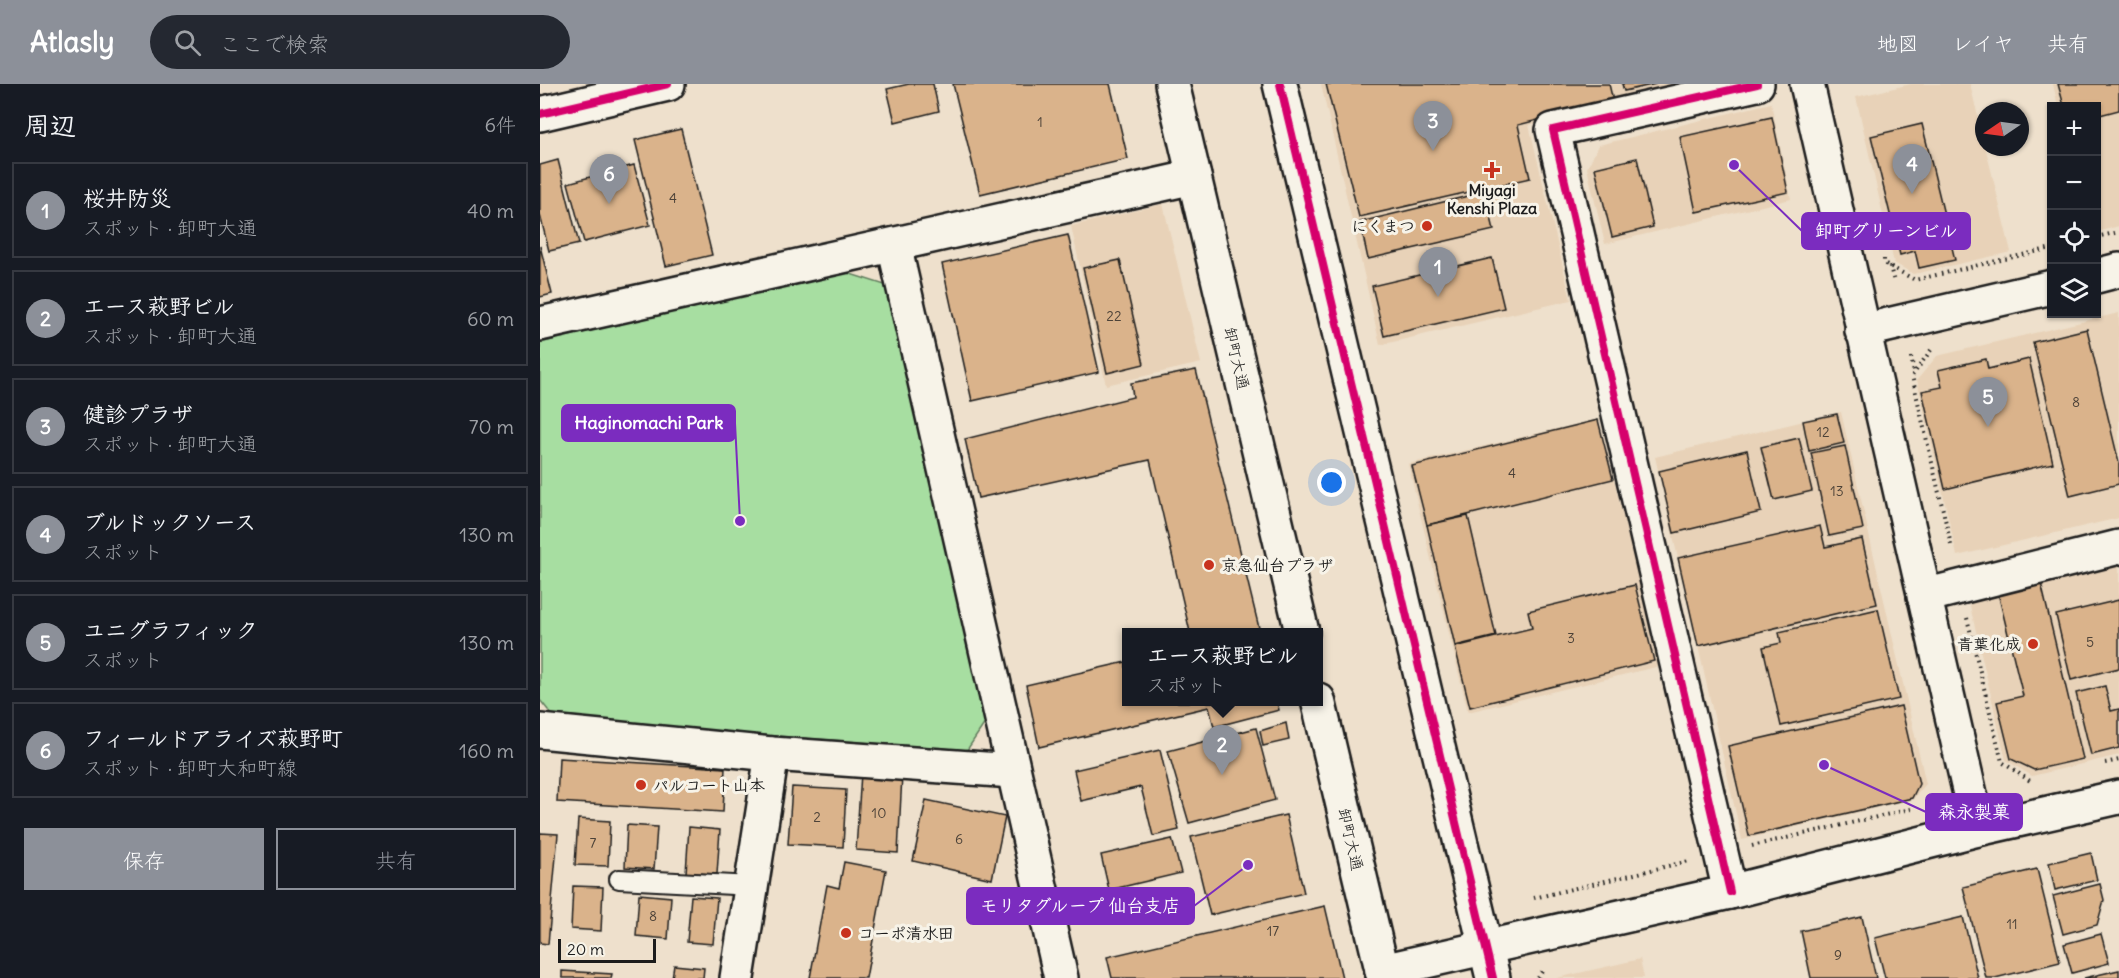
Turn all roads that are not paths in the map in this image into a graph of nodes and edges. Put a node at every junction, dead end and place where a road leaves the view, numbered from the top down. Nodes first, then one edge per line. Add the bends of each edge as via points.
1 (1172, 84) edge
2 (1280, 84) edge
3 (1757, 84) edge
4 (1807, 84) edge
5 (655, 85) edge
6 (540, 114) edge
7 (1194, 177) junction
8 (894, 245) junction
9 (2119, 270) edge
10 (2101, 275) edge
11 (2047, 287) edge
12 (540, 324) edge
13 (1862, 331) junction
14 (2119, 547) edge
15 (1924, 596) junction
16 (1301, 628) edge
17 (1319, 706) edge
18 (540, 731) edge
19 (772, 754) junction
20 (1013, 771) junction
21 (2119, 797) edge
22 (1978, 829) junction
23 (619, 879) dead end
24 (752, 886) junction
25 (1730, 892) junction
26 (1486, 946) junction
27 (1383, 974) edge
28 (737, 978) edge
29 (1061, 978) edge
30 (1493, 978) edge

1 - 7 street, 卸町大通
2 - 26 street
3 - 25 street via 1553,130
4 - 13 street
5 - 6 street
7 - 8 street
7 - 16 street, 卸町大通
8 - 12 street
8 - 20 street
9 - 10 street
11 - 13 street
13 - 15 street
14 - 15 street
15 - 22 street
17 - 27 street, 卸町大通
18 - 19 street
19 - 20 street
19 - 24 street
20 - 29 street
21 - 22 street
22 - 25 street
23 - 24 lane
24 - 28 street
25 - 26 street
26 - 27 street
26 - 30 street

